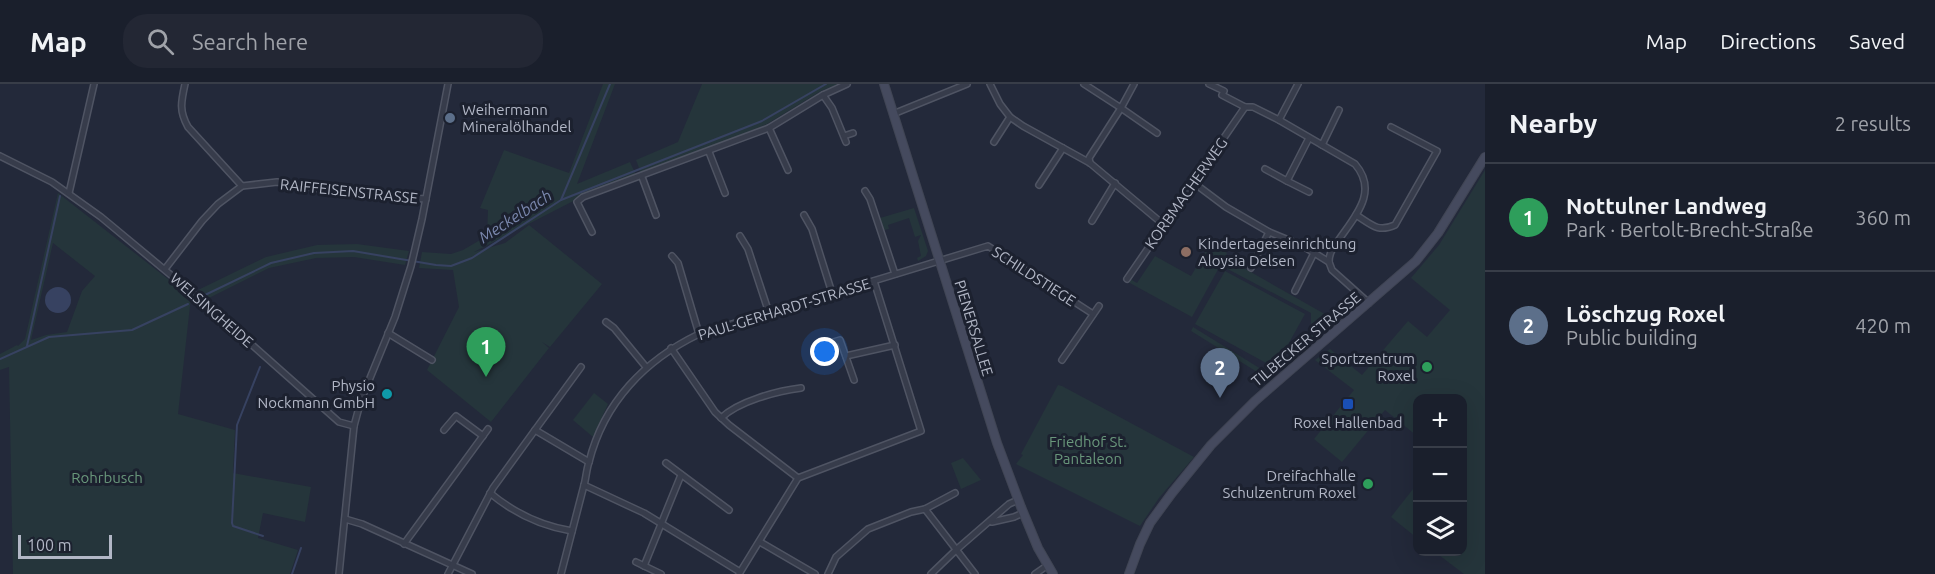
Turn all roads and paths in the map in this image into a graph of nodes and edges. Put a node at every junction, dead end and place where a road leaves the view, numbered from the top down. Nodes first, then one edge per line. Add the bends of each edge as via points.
1 (94, 84) edge
2 (185, 84) edge
3 (448, 84) edge
4 (847, 84) edge
5 (884, 84) edge
6 (967, 84) edge
7 (990, 84) edge
8 (1084, 84) edge
9 (1134, 84) edge
10 (1209, 84) edge
11 (1227, 84) edge
12 (1298, 84) edge
13 (1224, 91) junction
14 (823, 95) junction
15 (1245, 107) junction
16 (1121, 108) junction
17 (1339, 110) dead end
18 (893, 114) junction
19 (1010, 117) junction
20 (1279, 120) junction
21 (1390, 127) dead end
22 (769, 128) junction
23 (853, 133) dead end
24 (1157, 133) dead end
25 (1309, 138) junction
26 (994, 142) dead end
27 (1322, 145) junction
28 (1064, 148) junction
29 (709, 152) junction
30 (0, 156) edge
31 (1485, 157) edge
32 (1090, 163) junction
33 (789, 170) dead end
34 (1265, 170) dead end
35 (642, 177) junction
36 (1287, 181) junction
37 (1115, 183) junction
38 (1194, 183) junction
39 (1039, 185) dead end
40 (242, 186) junction
41 (865, 191) dead end
42 (1309, 192) dead end
43 (69, 193) junction
44 (725, 193) dead end
45 (426, 199) junction
46 (656, 215) dead end
47 (1356, 215) junction
48 (804, 216) dead end
49 (1092, 221) dead end
50 (1164, 225) junction
51 (592, 232) dead end
52 (1269, 232) junction
53 (740, 236) dead end
54 (1314, 253) junction
55 (672, 256) dead end
56 (939, 260) junction
57 (1329, 262) junction
58 (1251, 268) dead end
59 (165, 269) junction
60 (895, 274) junction
61 (1127, 279) dead end
62 (874, 281) junction
63 (1295, 291) dead end
64 (832, 293) junction
65 (1369, 303) junction
66 (1099, 306) dead end
67 (769, 313) junction
68 (1093, 314) junction
69 (606, 322) dead end
70 (388, 333) junction
71 (699, 334) junction
72 (895, 345) junction
73 (817, 347) dead end
74 (672, 348) junction
75 (846, 356) junction
76 (432, 360) dead end
77 (1062, 360) dead end
78 (581, 366) dead end
79 (646, 367) junction
80 (854, 380) dead end
81 (801, 388) dead end
82 (721, 418) junction
83 (354, 426) junction
84 (488, 429) dead end
85 (444, 430) dead end
86 (535, 430) junction
87 (483, 436) junction
88 (589, 462) junction
89 (666, 463) dead end
90 (681, 475) junction
91 (798, 478) junction
92 (584, 485) junction
93 (490, 493) junction
94 (955, 493) dead end
95 (1018, 500) junction
96 (925, 509) junction
97 (729, 510) dead end
98 (1023, 513) junction
99 (345, 519) junction
100 (990, 522) junction
101 (661, 523) junction
102 (572, 531) junction
103 (760, 542) junction
104 (404, 544) junction
105 (956, 550) junction
106 (636, 562) dead end
107 (452, 565) junction
108 (1048, 565) junction
109 (644, 566) junction
110 (740, 573) edge
111 (339, 574) edge
112 (448, 574) edge
113 (472, 574) edge
114 (561, 574) edge
115 (661, 574) edge
116 (815, 574) edge
117 (828, 574) edge
118 (931, 574) edge
119 (975, 574) edge
120 (1035, 574) edge
121 (1053, 574) edge
122 (1129, 574) edge

1 - 43 street
2 - 40 street via 181,116
3 - 45 street
4 - 14 street
5 - 18 main road, PIENERSALLEE
6 - 18 street
7 - 19 street
8 - 16 street
9 - 16 street
10 - 13 street
11 - 13 street
12 - 20 street
13 - 15 street via 1222,95
14 - 22 street
14 - 23 street via 845,139
15 - 20 street
15 - 38 street, KORBMACHERWEG
16 - 24 street
16 - 32 street via 1089,158
17 - 27 street
18 - 56 main road, PIENERSALLEE
19 - 26 street
19 - 28 street
20 - 25 street
21 - 47 street via 1437,151 1395,225 1377,228
22 - 29 street
22 - 33 street
25 - 27 street
25 - 36 street
27 - 47 street via 1363,173 1366,193
28 - 32 street
28 - 39 street
29 - 35 street
29 - 44 street
30 - 43 street, WELSINGHEIDE
31 - 65 main road, TILBECKER STRASSE via 1427,249
32 - 37 street
34 - 36 street
35 - 46 street
35 - 51 street via 577,202
36 - 42 street
37 - 49 street
37 - 50 street
38 - 50 street, KORBMACHERWEG
38 - 52 street
40 - 45 street, RAIFFEISENSTRASSE via 277,182 352,194
40 - 59 street via 202,221
41 - 60 street
43 - 59 street, WELSINGHEIDE
45 - 70 street via 411,266
47 - 57 street via 1331,251
48 - 64 street via 812,229
50 - 61 street, KORBMACHERWEG
52 - 54 street
52 - 58 street
53 - 67 street
54 - 57 street
54 - 63 street
55 - 71 street via 678,263
56 - 60 street, PAUL-GERHARDT-STRASSE
56 - 68 street, SCHILDSTIEGE via 988,246
56 - 95 main road, PIENERSALLEE
57 - 65 street via 1332,270
59 - 83 street, WELSINGHEIDE via 339,422
60 - 62 street, PAUL-GERHARDT-STRASSE
62 - 64 street, PAUL-GERHARDT-STRASSE
62 - 72 street
64 - 67 street, PAUL-GERHARDT-STRASSE
65 - 122 main road, TILBECKER STRASSE via 1227,428 1158,511
66 - 68 street, SCHILDSTIEGE
67 - 71 street, PAUL-GERHARDT-STRASSE
68 - 77 street, SCHILDSTIEGE
69 - 79 street
70 - 76 street
70 - 83 street
71 - 74 street, PAUL-GERHARDT-STRASSE
72 - 75 street
72 - 91 street via 921,431
73 - 75 street via 840,340
74 - 79 street, PAUL-GERHARDT-STRASSE
74 - 82 street
75 - 80 street
78 - 86 street
79 - 88 street, PAUL-GERHARDT-STRASSE via 607,415
81 - 82 street via 752,401
82 - 91 street
83 - 99 street
84 - 87 street
85 - 87 street via 456,416
86 - 88 street
86 - 93 street
87 - 104 street
88 - 92 street, PAUL-GERHARDT-STRASSE
89 - 90 street
90 - 97 street
90 - 101 street
91 - 103 street
92 - 101 street
92 - 102 street, PAUL-GERHARDT-STRASSE
93 - 102 street via 523,516
93 - 107 street
94 - 96 street
95 - 98 main road, PIENERSALLEE
95 - 100 street
96 - 105 street
96 - 117 street via 868,529 836,557
98 - 100 street
98 - 108 main road, PIENERSALLEE
99 - 104 street
99 - 111 street
100 - 105 street
101 - 109 street
101 - 110 street
102 - 114 street, PAUL-GERHARDT-STRASSE
103 - 110 street
103 - 116 street
104 - 107 street
105 - 118 street
105 - 119 street
106 - 109 street
107 - 112 street
107 - 113 street
108 - 120 street
108 - 121 main road, PIENERSALLEE
109 - 115 street

